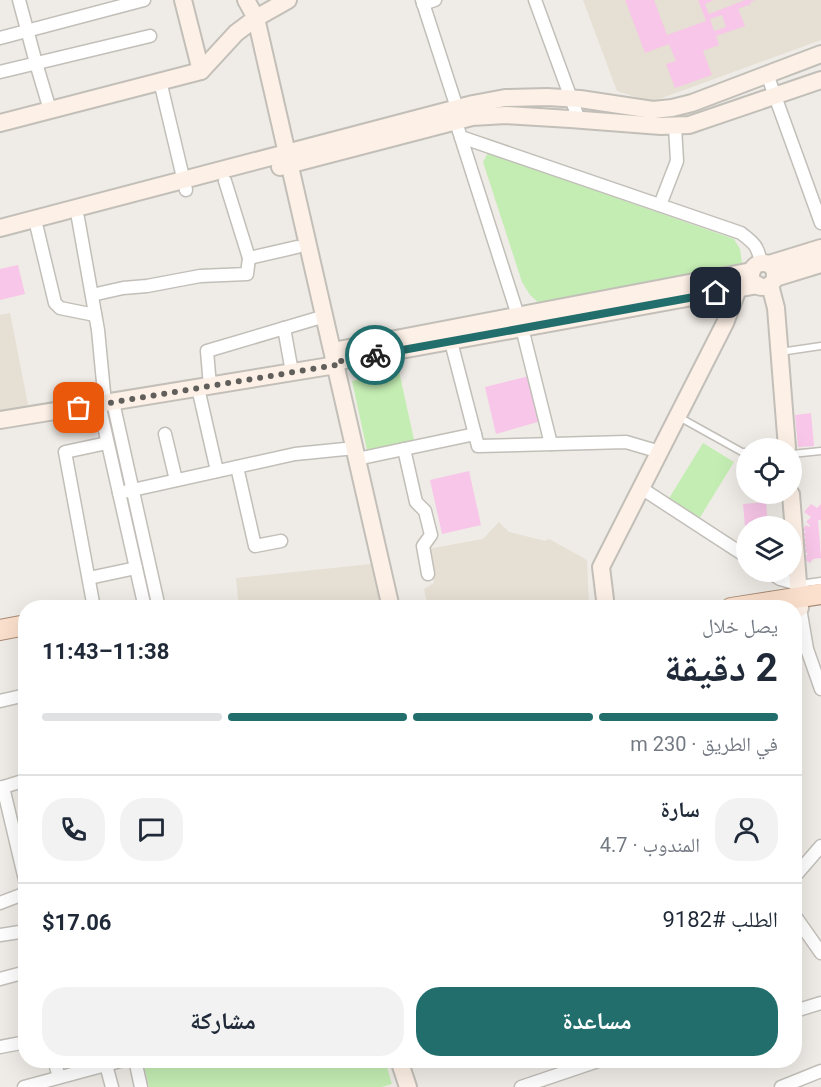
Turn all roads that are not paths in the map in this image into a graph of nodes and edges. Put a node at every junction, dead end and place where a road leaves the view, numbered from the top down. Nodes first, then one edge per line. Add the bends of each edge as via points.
1 (19, 0) edge
2 (144, 0) edge
3 (183, 0) edge
4 (246, 0) edge
5 (288, 0) edge
6 (535, 0) edge
7 (427, 1) edge
8 (256, 18) junction
9 (27, 31) junction
10 (150, 36) dead end
11 (0, 38) edge
12 (821, 54) edge
13 (36, 63) junction
14 (201, 71) junction
15 (0, 72) edge
16 (767, 74) junction
17 (821, 80) edge
18 (160, 81) junction
19 (775, 96) junction
20 (572, 99) junction
21 (506, 107) junction
22 (660, 109) junction
23 (50, 110) junction
24 (579, 120) junction
25 (458, 122) junction
26 (0, 123) edge
27 (668, 127) junction
28 (289, 158) junction
29 (225, 181) junction
30 (185, 185) junction
31 (660, 205) junction
32 (78, 218) junction
33 (821, 223) edge
34 (0, 228) edge
35 (37, 228) junction
36 (0, 238) edge
37 (297, 247) dead end
38 (821, 248) edge
39 (249, 258) junction
40 (821, 264) edge
41 (764, 274) junction
42 (738, 289) junction
43 (92, 295) junction
44 (95, 315) junction
45 (325, 316) junction
46 (520, 322) junction
47 (284, 328) junction
48 (450, 335) junction
49 (821, 346) edge
50 (780, 352) junction
51 (335, 360) junction
52 (292, 372) junction
53 (204, 387) junction
54 (106, 403) junction
55 (678, 416) junction
56 (0, 420) edge
57 (165, 434) dead end
58 (475, 434) junction
59 (786, 438) edge
60 (107, 443) junction
61 (551, 444) junction
62 (736, 449) edge
63 (404, 450) junction
64 (821, 451) edge
65 (660, 452) junction
66 (802, 452) edge
67 (356, 454) junction
68 (237, 467) junction
69 (217, 471) junction
70 (176, 480) junction
71 (641, 488) junction
72 (132, 490) junction
73 (118, 493) junction
74 (792, 504) edge
75 (281, 541) dead end
76 (736, 550) edge
77 (136, 568) junction
78 (428, 574) dead end
79 (89, 578) junction
80 (821, 581) edge
81 (783, 582) edge
82 (821, 594) edge
83 (93, 600) edge
84 (143, 600) edge
85 (157, 600) edge
86 (389, 600) edge
87 (605, 600) edge
88 (798, 600) edge
89 (802, 601) edge
90 (821, 606) edge
91 (802, 622) edge
92 (18, 627) edge
93 (0, 630) edge
94 (821, 689) edge
95 (18, 697) edge
96 (0, 701) edge
97 (18, 783) edge
98 (2, 788) edge
99 (18, 838) edge
100 (821, 846) edge
101 (802, 868) edge
102 (18, 896) edge
103 (0, 903) edge
104 (802, 926) edge
105 (18, 933) edge
106 (0, 935) edge
107 (821, 953) edge
108 (18, 974) edge
109 (0, 979) edge
110 (821, 1003) edge
111 (802, 1009) edge
112 (18, 1044) edge
113 (0, 1047) edge
114 (56, 1068) edge
115 (94, 1068) edge
116 (107, 1068) edge
117 (137, 1068) edge
118 (402, 1068) edge
119 (579, 1068) edge
120 (821, 1071) edge
121 (59, 1077) junction
122 (555, 1082) edge
123 (24, 1087) edge
124 (112, 1087) edge
125 (141, 1087) edge
126 (408, 1087) edge
127 (521, 1087) edge
128 (781, 1087) edge

1 - 9 street
2 - 9 street
3 - 14 main road
4 - 8 main road
5 - 8 main road
6 - 20 street
7 - 25 street
8 - 14 main road via 236,33
8 - 28 main road
9 - 11 street
9 - 13 street
10 - 13 street
12 - 16 main road
13 - 15 street
13 - 23 street
14 - 18 main road
16 - 19 street
16 - 22 main road via 692,103
17 - 19 main road
18 - 23 main road
18 - 30 street
19 - 27 main road via 689,125
19 - 33 street
20 - 21 main road via 547,97
20 - 22 main road
20 - 24 street
21 - 24 main road
21 - 25 main road
22 - 27 main road
23 - 26 main road
24 - 27 main road
25 - 28 main road
25 - 31 street
25 - 46 street
27 - 31 street via 677,161
28 - 29 main road
28 - 30 main road
28 - 45 main road
29 - 30 main road
29 - 39 street
30 - 32 main road
30 - 34 main road
31 - 41 street via 741,233 759,249
32 - 35 main road
32 - 43 street
35 - 36 main road
35 - 44 street via 55,303 60,308
37 - 39 street
38 - 41 main road
39 - 43 street via 247,274 200,276
40 - 41 main road
41 - 42 main road
41 - 46 main road
41 - 50 main road via 776,308
42 - 46 main road
42 - 55 main road
43 - 44 street
44 - 54 street
45 - 47 street
45 - 51 main road
46 - 48 main road
46 - 61 street
47 - 52 street
47 - 53 street via 207,351
48 - 51 main road
48 - 58 street
49 - 50 lane
50 - 59 main road
51 - 52 main road
51 - 67 main road
52 - 53 main road
53 - 54 main road
53 - 69 street
54 - 56 main road
54 - 60 street
54 - 72 street
55 - 62 lane
55 - 65 main road
57 - 70 street
58 - 61 street via 478,446
58 - 63 street
60 - 73 street
60 - 79 street via 64,452
61 - 65 street via 626,442
63 - 67 street
63 - 78 street via 416,502 425,511 431,535 423,546
64 - 66 lane
65 - 71 main road
67 - 68 street via 295,454
67 - 86 main road
68 - 69 street
68 - 75 street via 255,546
69 - 70 street
70 - 72 street
71 - 76 street
71 - 87 main road via 601,567
72 - 73 street
72 - 85 street
73 - 77 street
74 - 88 main road
77 - 79 street
77 - 84 street
79 - 83 street
80 - 88 lane
81 - 88 street
82 - 88 main road
89 - 90 main road
91 - 94 street
92 - 93 main road
95 - 96 street
97 - 98 street
98 - 99 street
100 - 101 street
102 - 103 street
104 - 107 street
105 - 106 street
108 - 109 street
110 - 111 street
112 - 113 street
114 - 121 street
115 - 121 street
116 - 124 street
117 - 125 street
118 - 126 main road
119 - 122 street
120 - 128 street
121 - 123 street
122 - 127 street

